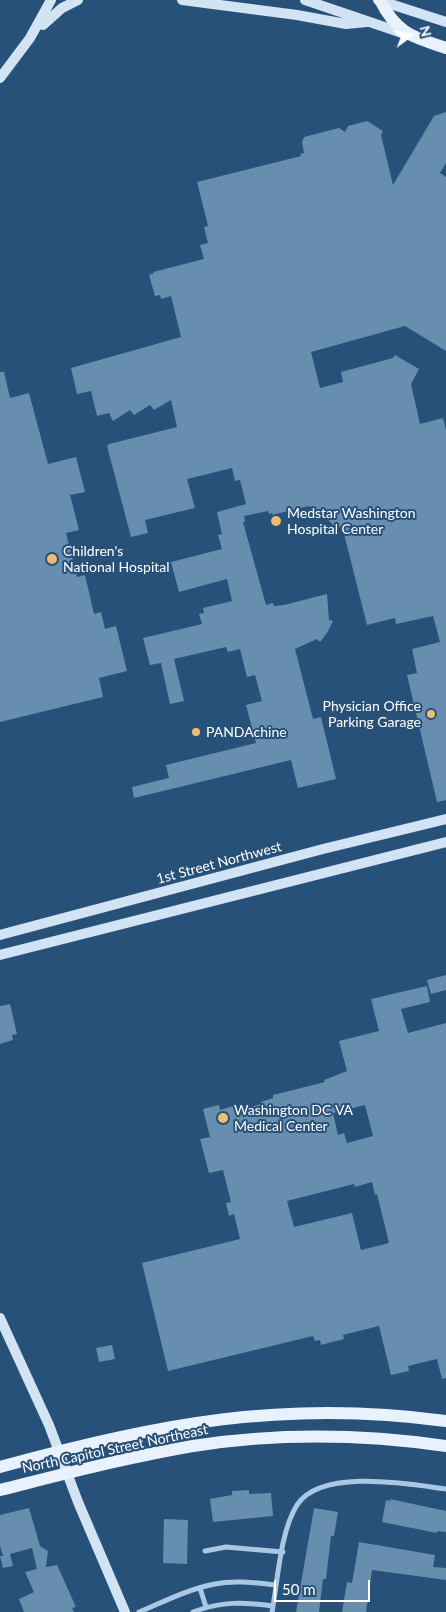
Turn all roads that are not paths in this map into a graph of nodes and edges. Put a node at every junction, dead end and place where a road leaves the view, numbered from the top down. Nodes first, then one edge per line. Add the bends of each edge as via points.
1 (51, 0) edge
2 (78, 0) edge
3 (182, 0) edge
4 (304, 0) edge
5 (379, 0) edge
6 (368, 22) junction
7 (446, 22) edge
8 (412, 37) junction
9 (30, 38) junction
10 (446, 48) edge
11 (0, 78) edge
12 (446, 819) edge
13 (446, 842) edge
14 (0, 935) edge
15 (0, 955) edge
16 (0, 1318) edge
17 (446, 1421) edge
18 (446, 1446) edge
19 (59, 1452) junction
20 (0, 1467) edge
21 (67, 1474) junction
22 (446, 1489) edge
23 (0, 1490) edge
24 (205, 1551) dead end
25 (282, 1552) junction
26 (276, 1585) junction
27 (200, 1588) junction
28 (206, 1607) junction
29 (272, 1609) edge
30 (124, 1612) edge
31 (139, 1612) edge
32 (194, 1612) edge

1 - 9 street
2 - 9 street via 54,14
3 - 6 street via 346,24
4 - 6 street
5 - 7 street
5 - 8 main road via 392,22
6 - 8 street
8 - 10 main road
9 - 11 street
12 - 14 street, 1st Street Northwest
13 - 15 street
16 - 19 street
17 - 19 main road via 353,1413 259,1414 167,1426
18 - 21 main road, North Capitol Street Northeast via 357,1437 264,1439 194,1446
19 - 20 main road
19 - 21 street
21 - 23 main road, North Capitol Street Northeast
21 - 30 street
22 - 25 street via 381,1481 320,1487 303,1498 295,1509
24 - 25 street via 226,1547
25 - 26 street
26 - 27 street via 238,1582
26 - 29 street
27 - 28 street
27 - 31 street
28 - 29 street via 241,1602
28 - 32 street

